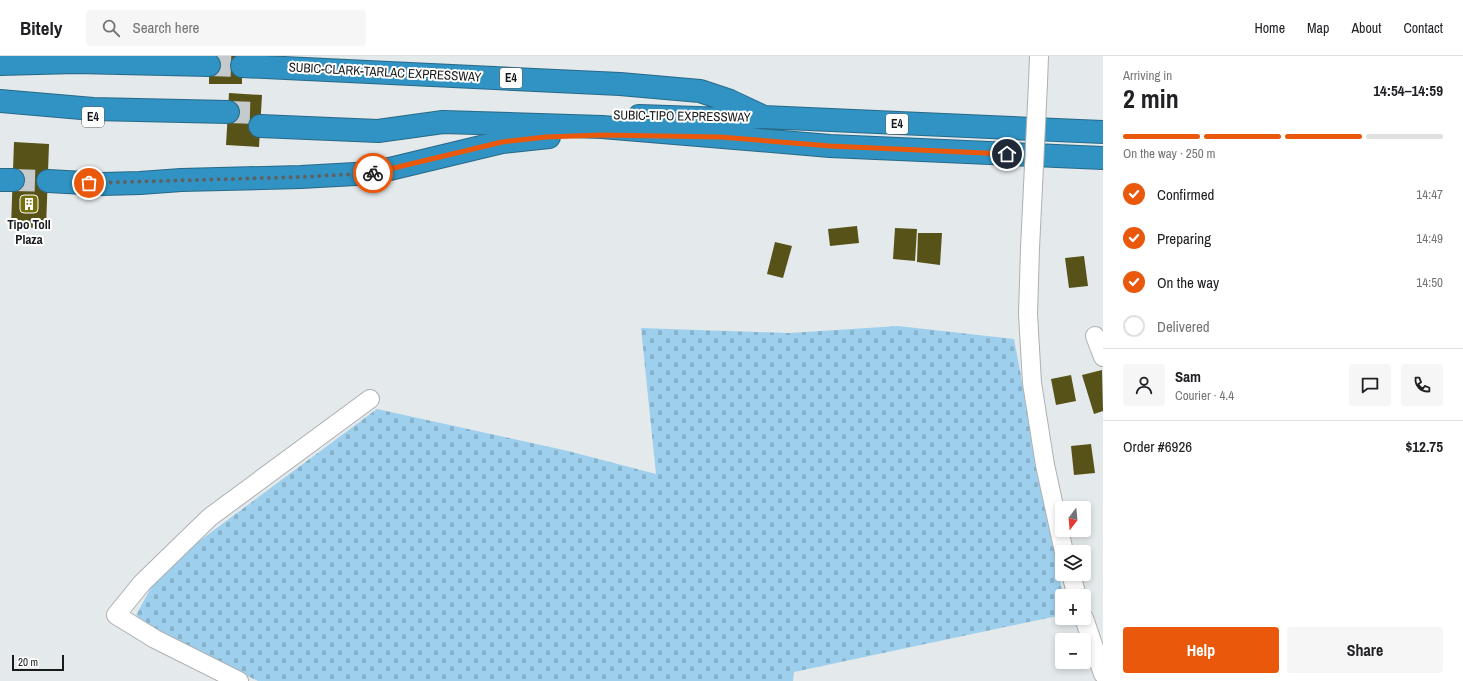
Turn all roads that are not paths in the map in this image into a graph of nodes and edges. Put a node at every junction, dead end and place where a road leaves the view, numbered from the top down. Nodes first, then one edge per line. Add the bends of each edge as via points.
1 (1039, 56) edge
2 (0, 64) edge
3 (209, 65) tunnel mouth
4 (242, 66) tunnel mouth
5 (10, 102) edge
6 (763, 117) junction
7 (228, 118) tunnel mouth
8 (1103, 132) edge
9 (720, 137) junction
10 (1103, 158) edge
11 (48, 181) tunnel mouth
12 (1095, 336) dead end
13 (1103, 357) edge
14 (370, 399) dead end
15 (1062, 545) edge
16 (1086, 625) edge
17 (1103, 674) edge
18 (239, 681) edge

1 - 15 street, bridge via 1028,314 1032,383 1045,465
2 - 3 highway via 76,62
4 - 6 highway, SUBIC-CLARK-TARLAC EXPRESSWAY / E4 via 620,84 700,91 730,101
5 - 7 highway, E4 via 110,120
6 - 8 highway, SUBIC-TIPO EXPRESSWAY / E4
6 - 9 highway, SUBIC-TIPO EXPRESSWAY / E4 via 726,119 554,112 442,113 261,120 378,131 443,122 602,127
9 - 10 highway, SUBIC-TIPO EXPRESSWAY / E4 via 830,146
9 - 11 highway, E4 via 546,137 509,141 373,173 103,184
12 - 13 street
14 - 18 street via 210,518 142,583 116,615 155,639
16 - 17 street

